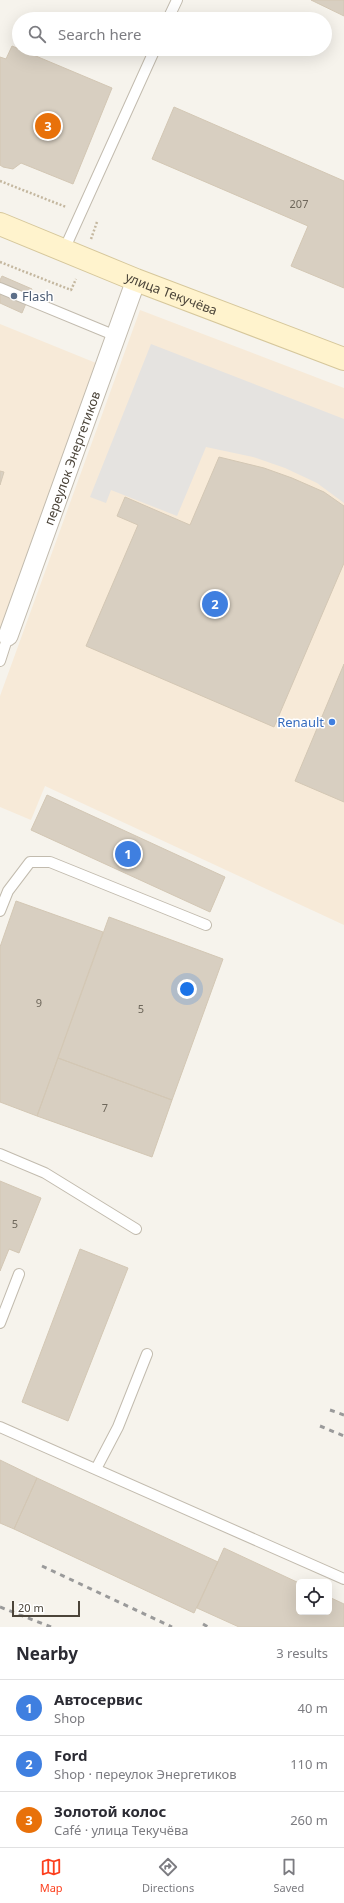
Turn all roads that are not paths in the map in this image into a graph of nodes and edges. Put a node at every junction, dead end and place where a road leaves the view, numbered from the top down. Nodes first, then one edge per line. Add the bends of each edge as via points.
1 (177, 0) edge
2 (171, 12) edge
3 (152, 56) edge
4 (0, 224) edge
5 (64, 250) junction
6 (136, 280) junction
7 (0, 288) edge
8 (116, 336) junction
9 (344, 359) edge
10 (8, 636) joint
11 (0, 662) edge
12 (0, 911) edge
13 (206, 925) dead end
14 (0, 1154) edge
15 (136, 1229) dead end
16 (19, 1274) dead end
17 (0, 1323) edge
18 (147, 1354) dead end
19 (0, 1426) edge
20 (96, 1469) junction
21 (344, 1579) edge

1 - 2 lane
3 - 5 lane
4 - 5 main road, улица Текучёва
5 - 6 main road, улица Текучёва
6 - 8 street, переулок Энергетиков
6 - 9 main road, улица Текучёва
7 - 8 lane
8 - 10 street, переулок Энергетиков
10 - 11 lane
12 - 13 lane via 8,890 30,862 50,862
14 - 15 lane via 46,1173
16 - 17 lane
18 - 20 lane via 118,1427
19 - 20 lane
20 - 21 lane

